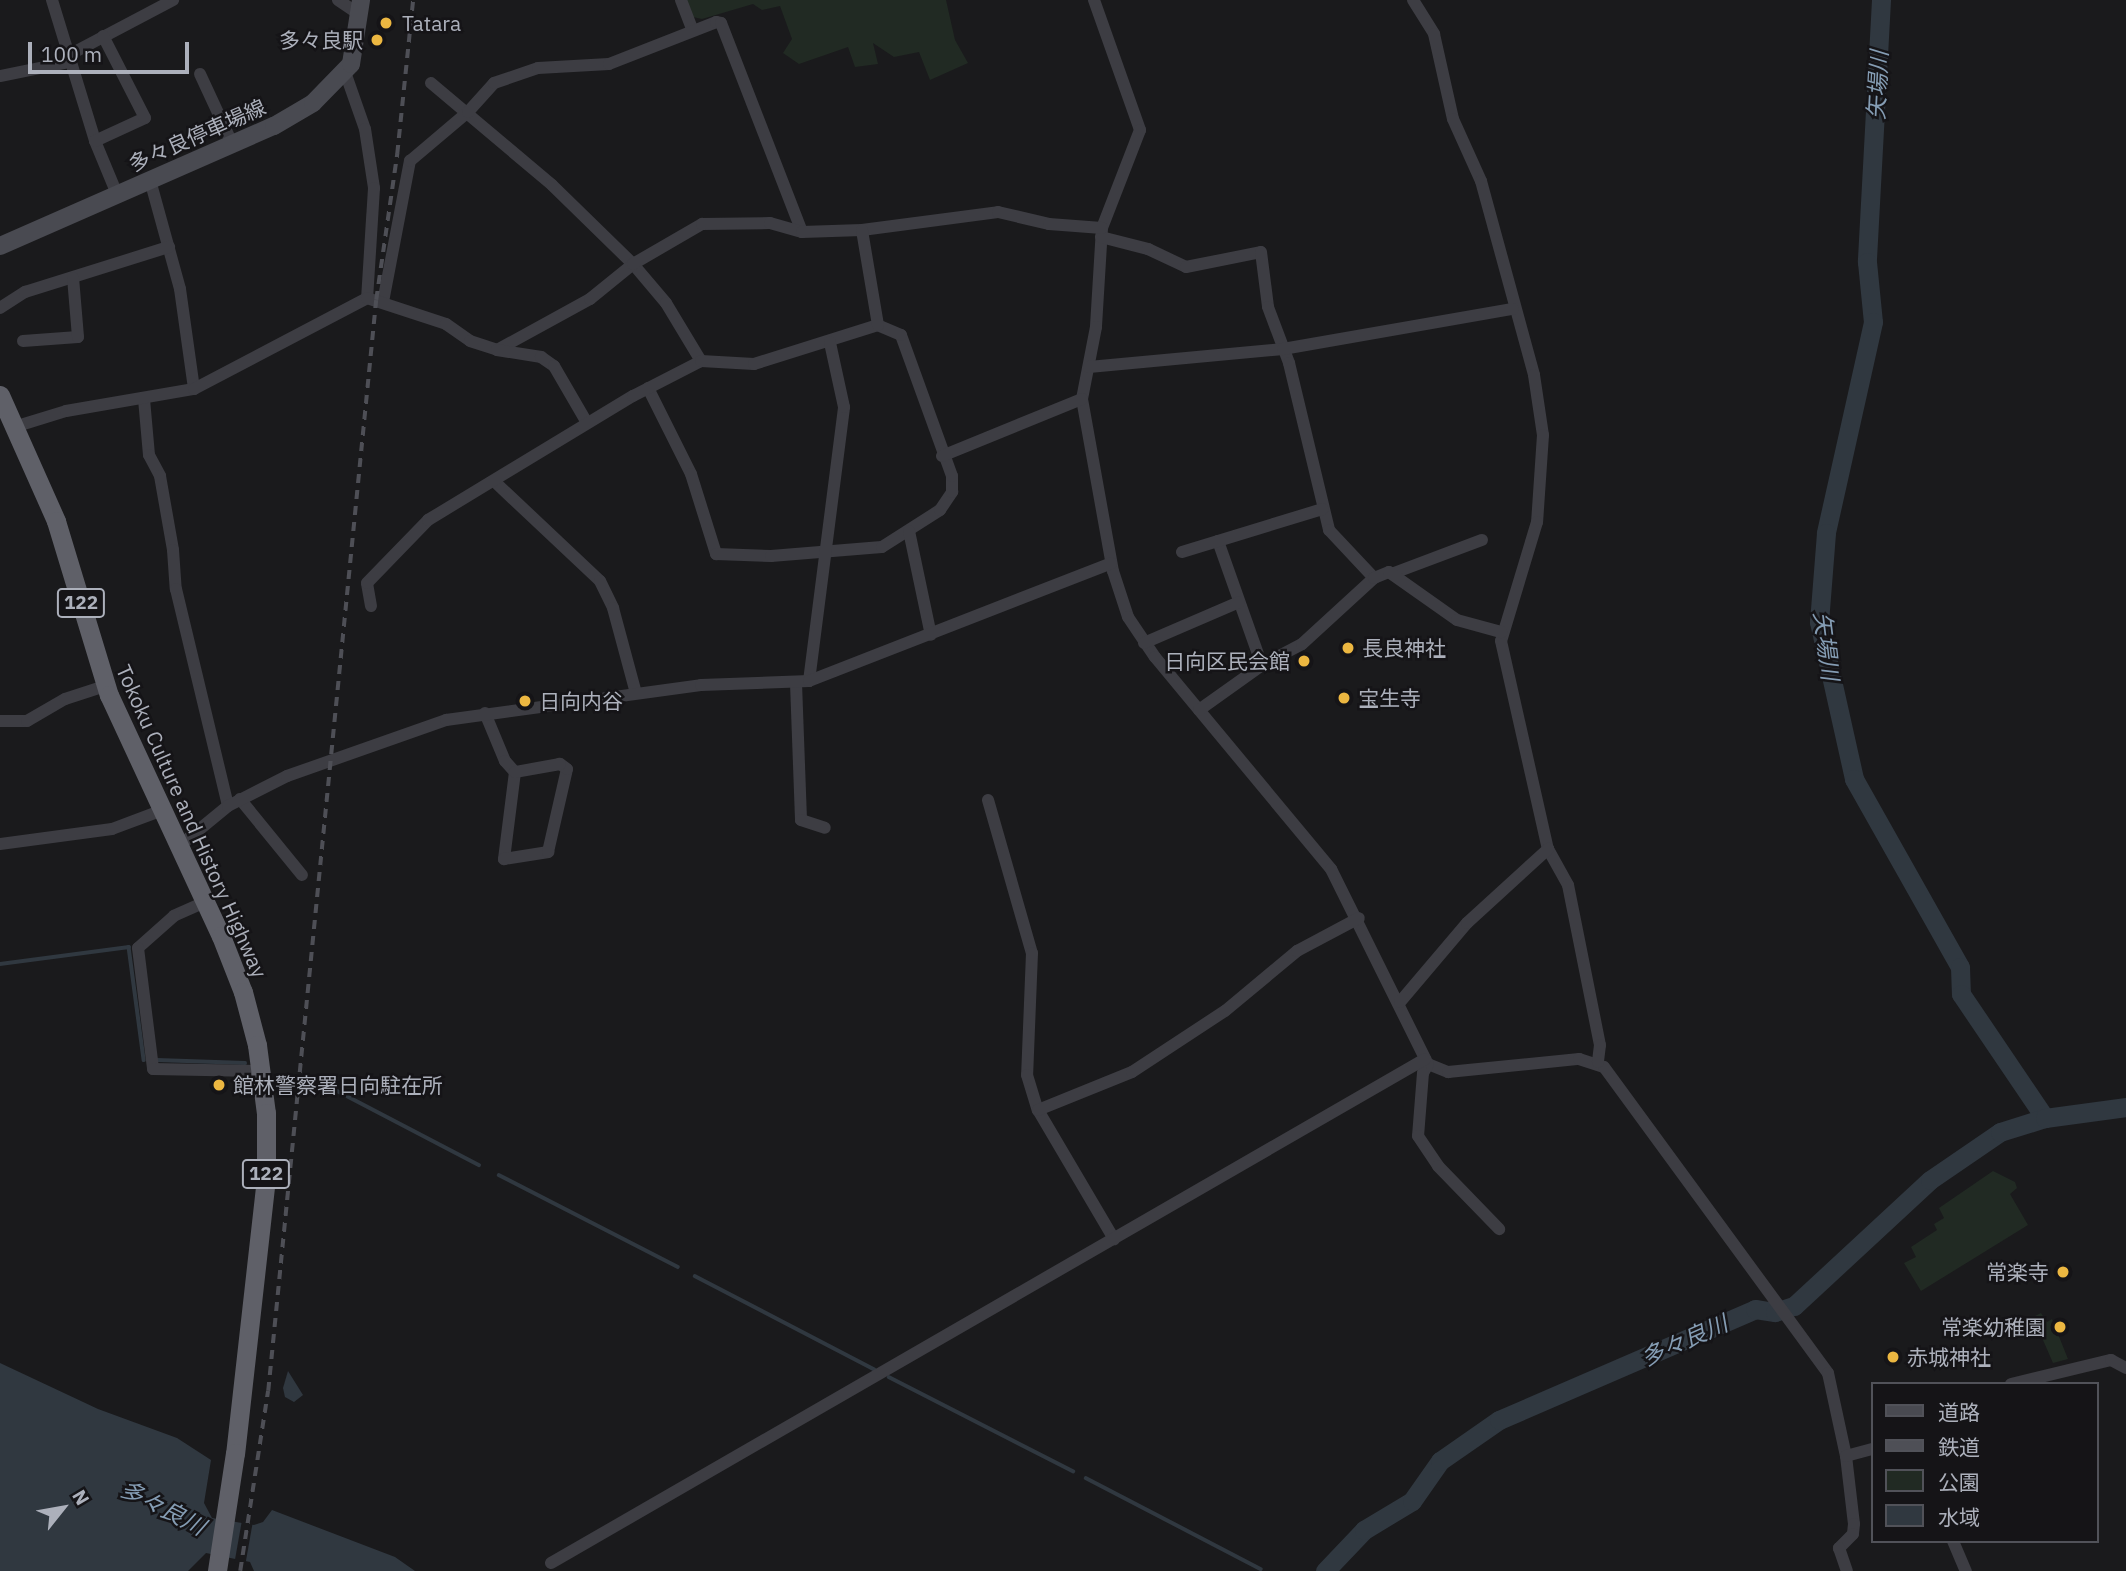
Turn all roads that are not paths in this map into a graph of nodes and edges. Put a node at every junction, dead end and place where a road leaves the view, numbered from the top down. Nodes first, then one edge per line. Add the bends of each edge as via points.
1 (52, 0) edge
2 (173, 0) edge
3 (338, 0) edge
4 (681, 0) edge
5 (1094, 0) edge
6 (1413, 0) edge
7 (360, 7) edge
8 (692, 28) junction
9 (103, 36) junction
10 (68, 59) junction
11 (345, 72) junction
12 (200, 74) dead end
13 (0, 76) edge
14 (431, 83) dead end
15 (468, 112) junction
16 (95, 141) junction
17 (232, 143) junction
18 (150, 180) junction
19 (117, 194) junction
20 (862, 230) junction
21 (802, 232) junction
22 (1102, 232) junction
23 (0, 246) edge
24 (169, 247) junction
25 (633, 264) junction
26 (73, 278) junction
27 (367, 298) junction
28 (383, 302) junction
29 (0, 309) edge
30 (1513, 309) junction
31 (878, 325) junction
32 (23, 341) dead end
33 (831, 343) junction
34 (1283, 349) junction
35 (497, 350) junction
36 (701, 361) junction
37 (1088, 367) junction
38 (648, 388) junction
39 (194, 389) junction
40 (0, 395) edge
41 (144, 399) junction
42 (1082, 399) junction
43 (587, 423) junction
44 (14, 426) junction
45 (942, 456) junction
46 (495, 482) junction
47 (1323, 509) junction
48 (909, 531) junction
49 (1482, 540) dead end
50 (1218, 541) junction
51 (827, 552) junction
52 (1182, 552) dead end
53 (1111, 563) junction
54 (1394, 573) junction
55 (1374, 578) junction
56 (1239, 601) junction
57 (371, 606) dead end
58 (1501, 632) junction
59 (930, 635) junction
60 (1144, 643) junction
61 (1262, 665) junction
62 (803, 682) junction
63 (105, 686) junction
64 (636, 693) junction
65 (1199, 710) junction
66 (485, 713) junction
67 (0, 721) edge
68 (515, 772) junction
69 (240, 799) junction
70 (988, 800) dead end
71 (228, 806) junction
72 (160, 811) junction
73 (825, 828) dead end
74 (0, 844) edge
75 (178, 847) junction
76 (1548, 849) junction
77 (302, 875) dead end
78 (205, 902) junction
79 (1359, 918) junction
80 (1400, 1002) junction
81 (1427, 1062) junction
82 (1598, 1062) junction
83 (261, 1071) junction
84 (1038, 1110) junction
85 (1499, 1229) dead end
86 (1114, 1239) junction
87 (2126, 1368) edge
88 (2019, 1382) edge
89 (1870, 1450) edge
90 (1846, 1456) junction
91 (1954, 1543) edge
92 (551, 1563) dead end
93 (218, 1565) edge
94 (1847, 1571) edge
95 (1966, 1571) edge

1 - 10 street
2 - 9 street
3 - 7 street
4 - 8 street
5 - 22 street via 1140,130
6 - 30 street via 1434,34 1453,119 1481,181
7 - 11 main road, 多々良停車場線 via 355,49
8 - 15 street via 608,64 538,68 502,79
8 - 21 street via 721,23
9 - 10 street
9 - 16 street via 145,118
10 - 13 street
10 - 16 street
11 - 17 main road, 多々良停車場線 via 303,111
11 - 27 street via 365,129 374,188
12 - 17 street
14 - 15 street
15 - 25 street
15 - 28 street via 410,161
16 - 19 street
17 - 18 main road, 多々良停車場線
18 - 19 main road, 多々良停車場線
18 - 24 street
19 - 23 main road, 多々良停車場線
20 - 21 street
20 - 22 street via 991,212
20 - 31 street
21 - 25 street via 770,223 702,224
22 - 34 street via 1186,267 1261,252 1268,307
22 - 37 street via 1096,327
24 - 26 street
24 - 39 street
25 - 35 street via 590,299
25 - 36 street via 666,303
26 - 29 street via 25,292
26 - 32 street via 78,337
27 - 28 street
27 - 39 street
28 - 35 street via 446,324 470,341
30 - 34 street
30 - 58 street via 1534,375 1543,435 1535,531
31 - 33 street
31 - 45 street via 901,335
33 - 36 street via 754,364
33 - 51 street via 844,407
34 - 37 street
34 - 47 street
35 - 43 street via 541,357 554,366
36 - 38 street
37 - 42 street
38 - 43 street
38 - 51 street via 691,474 716,554
39 - 41 street
40 - 44 highway, Tokoku Culture and History Highway / 122
41 - 44 street via 66,411
41 - 71 street via 149,455 160,475 176,589
42 - 45 street
42 - 53 street
43 - 46 street
44 - 63 highway, Tokoku Culture and History Highway / 122 via 56,521
45 - 48 street via 952,476 952,492 940,510
46 - 57 street via 428,520 405,541 367,583
46 - 64 street via 600,581
47 - 50 street
47 - 55 street via 1329,530
48 - 51 street via 882,547
48 - 59 street
49 - 54 street
50 - 52 street
50 - 56 street
51 - 62 street
53 - 59 street
53 - 60 street via 1123,607
54 - 55 street
54 - 58 street via 1457,620
55 - 61 street via 1302,644
56 - 60 street
56 - 61 street
58 - 76 street
59 - 62 street
60 - 65 street
61 - 65 street
62 - 64 street via 701,685
62 - 73 street via 801,820
63 - 67 street via 65,699 27,721
63 - 72 highway, Tokoku Culture and History Highway / 122
64 - 66 street
65 - 79 street via 1331,869
66 - 68 street via 505,761
66 - 69 street via 446,720 330,758
68 - 68 street via 501,856 504,859 548,852 567,769 560,764
69 - 71 street
69 - 77 street
70 - 84 street via 1032,953 1027,1075
71 - 75 street
72 - 74 street via 112,829
72 - 75 highway, Tokoku Culture and History Highway / 122
75 - 78 highway, Tokoku Culture and History Highway / 122
76 - 80 street via 1534,857 1467,923
76 - 82 street via 1568,885 1600,1045
78 - 83 highway, Tokoku Culture and History Highway / 122 via 243,992
78 - 83 street via 174,916 138,948 153,1069
79 - 80 street
79 - 84 street via 1297,951 1225,1011 1132,1072
80 - 81 street
81 - 82 street via 1448,1072 1579,1059
81 - 85 street via 1418,1136 1438,1166
81 - 86 street
82 - 90 street via 1796,1324 1830,1379
83 - 93 highway, Tokoku Culture and History Highway / 122 via 266,1178
84 - 86 street
86 - 92 street
87 - 88 street via 2111,1360
89 - 90 street
90 - 94 street via 1854,1524 1853,1534 1839,1548
91 - 95 street

